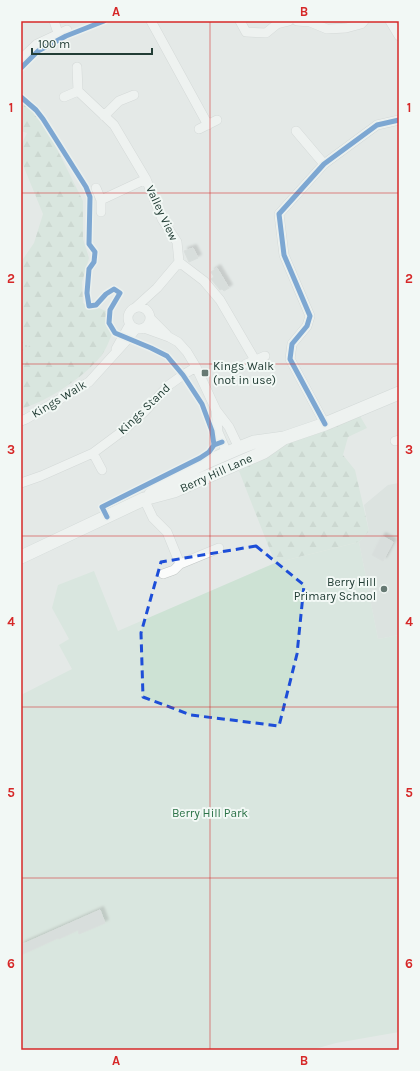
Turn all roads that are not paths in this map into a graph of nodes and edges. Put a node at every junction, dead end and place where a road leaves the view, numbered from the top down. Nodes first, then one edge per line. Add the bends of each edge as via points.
1 (54, 21) edge
2 (150, 21) edge
3 (240, 21) edge
4 (289, 21) edge
5 (297, 21) edge
6 (364, 21) edge
7 (390, 21) edge
8 (310, 22) edge
9 (67, 30) dead end
10 (58, 34) junction
11 (399, 36) edge
12 (23, 52) edge
13 (76, 67) dead end
14 (78, 91) junction
15 (134, 95) dead end
16 (64, 97) dead end
17 (104, 116) junction
18 (217, 120) dead end
19 (399, 120) edge
20 (208, 125) junction
21 (199, 129) dead end
22 (296, 131) dead end
23 (324, 164) junction
24 (146, 179) junction
25 (96, 188) dead end
26 (101, 200) junction
27 (101, 212) dead end
28 (179, 262) junction
29 (157, 288) junction
30 (136, 308) junction
31 (148, 314) junction
32 (137, 327) junction
33 (168, 337) junction
34 (265, 356) dead end
35 (255, 360) junction
36 (246, 364) dead end
37 (196, 367) junction
38 (399, 393) edge
39 (21, 421) edge
40 (325, 424) junction
41 (93, 453) junction
42 (236, 455) junction
43 (102, 470) dead end
44 (22, 481) edge
45 (144, 499) junction
46 (219, 548) dead end
47 (21, 557) edge
48 (180, 564) junction
49 (163, 574) dead end

1 - 10 street
2 - 20 street
3 - 4 street via 246,32 266,33 278,24
5 - 8 street
6 - 8 street via 346,28 327,29
7 - 11 street
9 - 10 street
10 - 12 street
13 - 14 street
14 - 16 street
14 - 17 street, Valley View
15 - 17 street via 119,101
17 - 24 street, Valley View via 114,125
18 - 20 street
19 - 23 street via 377,125
20 - 21 street
22 - 23 street
23 - 40 street via 279,214 284,255 310,316 307,326 292,344 290,359
24 - 26 street, Valley View
24 - 28 street, Valley View via 162,219 177,242
25 - 26 street
26 - 27 street
28 - 29 street
28 - 35 street via 204,281 220,300
29 - 30 street
29 - 31 street
30 - 31 street via 144,308
30 - 32 street via 130,311 128,316
31 - 32 street via 149,323
31 - 33 street
32 - 33 street
32 - 39 street, Kings Walk via 89,382
33 - 37 street via 178,342
34 - 35 street
35 - 36 street
37 - 41 street, Kings Stand via 169,385 124,430
37 - 42 street via 216,410 218,432
38 - 40 street
40 - 42 street, Berry Hill Lane
41 - 43 street
41 - 44 street, Kings Stand
42 - 45 street, Berry Hill Lane via 174,491
45 - 47 street, Berry Hill Lane
45 - 48 street via 154,518 167,532
46 - 48 street
48 - 49 street via 174,570

